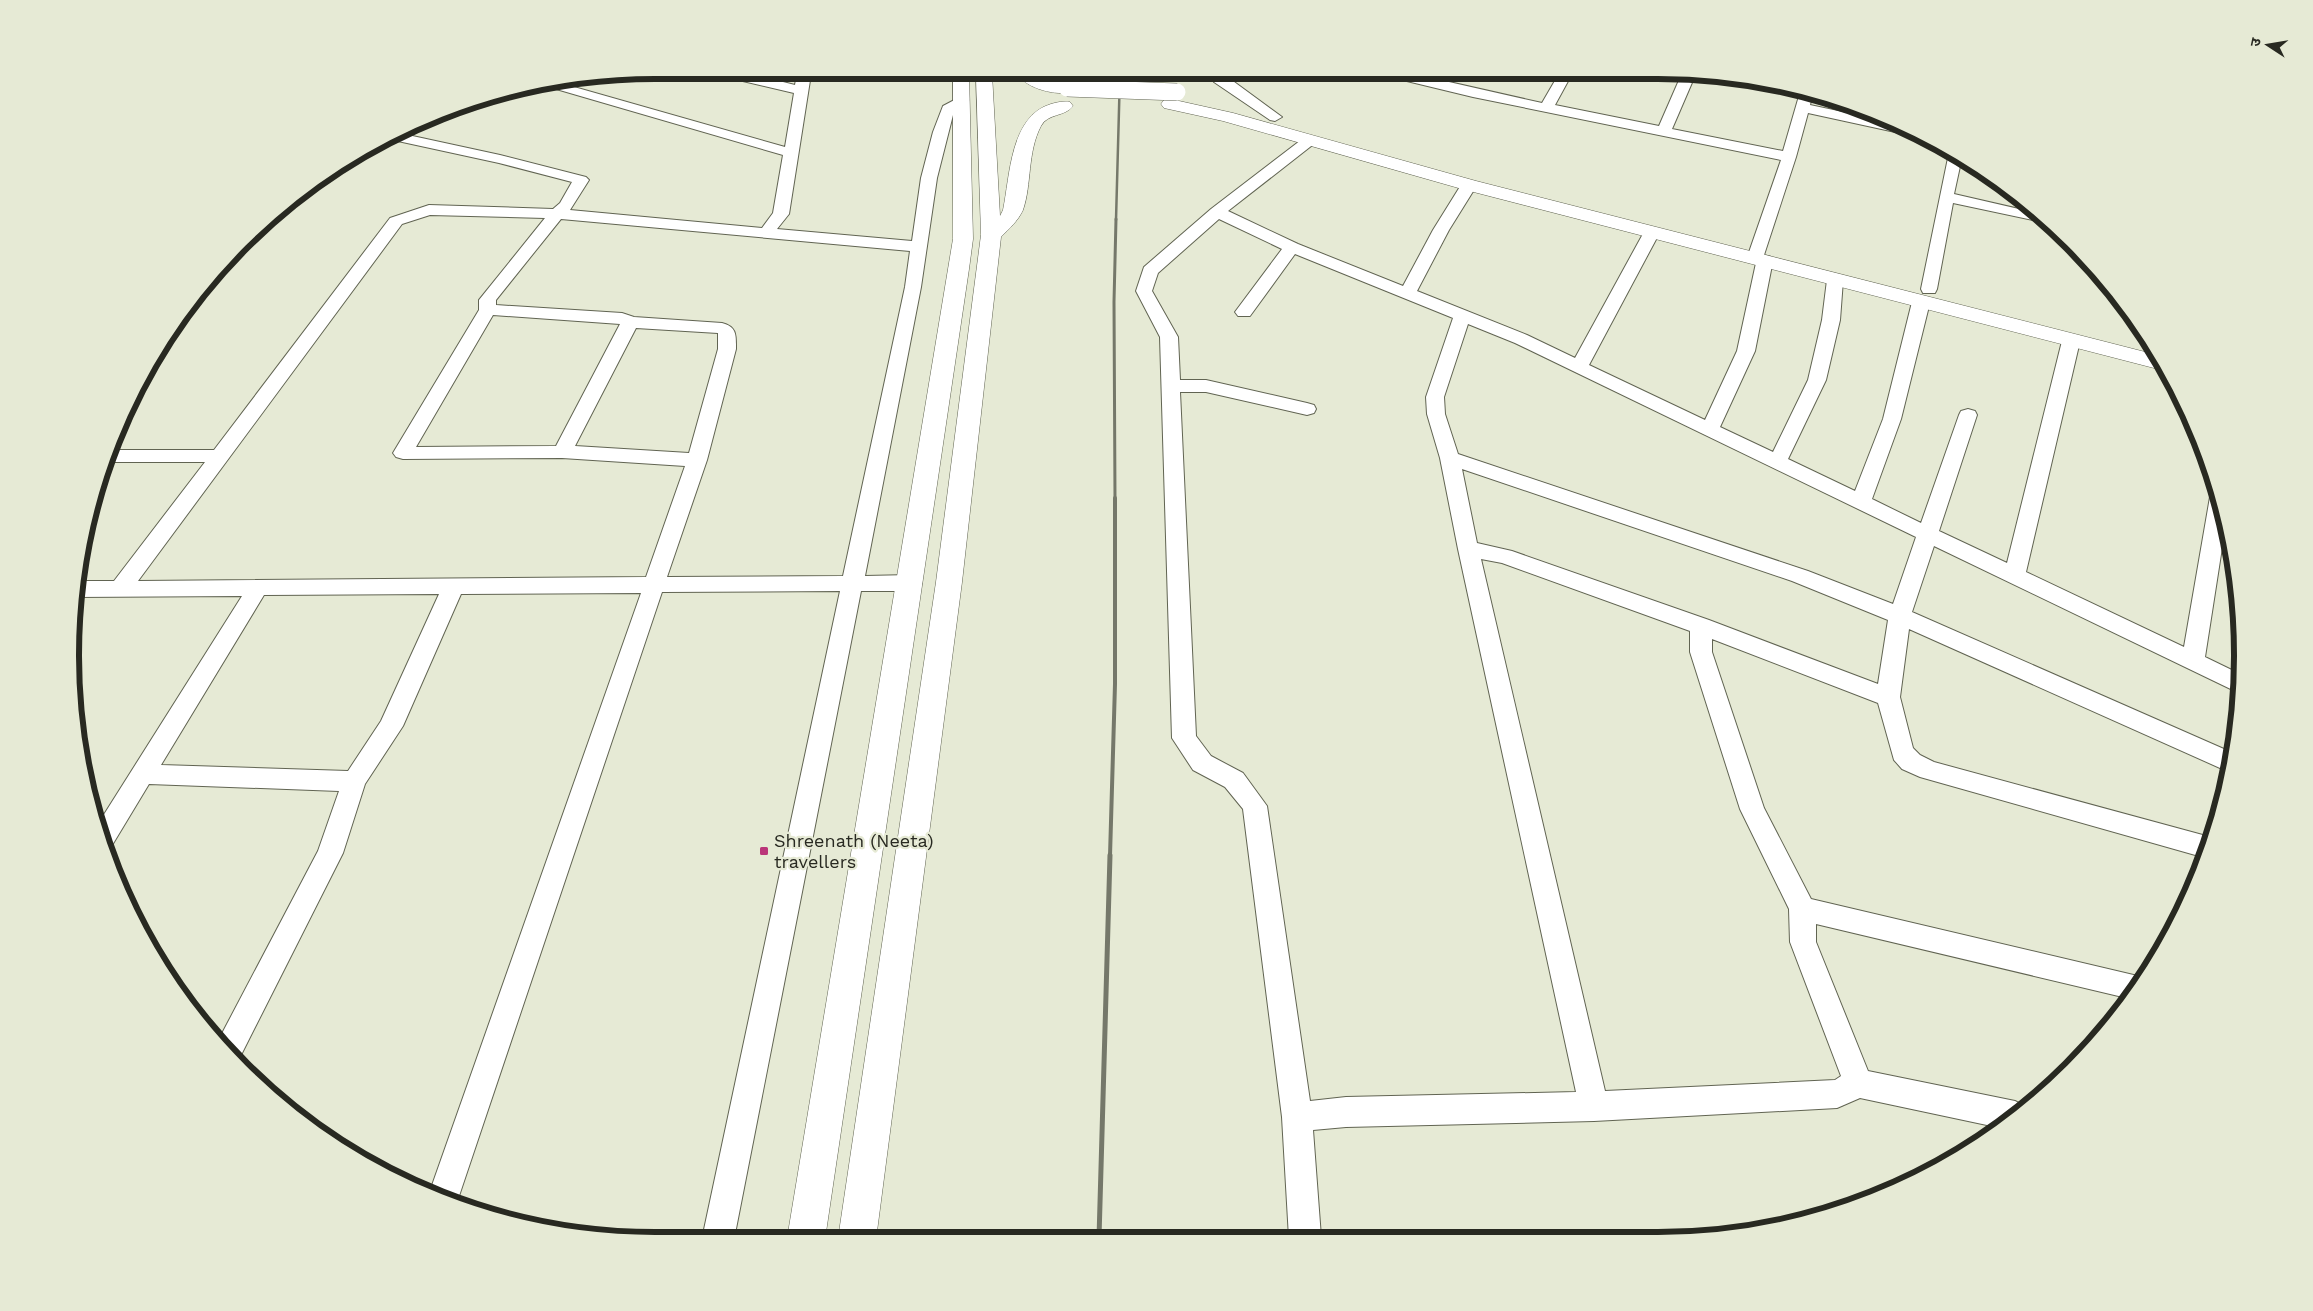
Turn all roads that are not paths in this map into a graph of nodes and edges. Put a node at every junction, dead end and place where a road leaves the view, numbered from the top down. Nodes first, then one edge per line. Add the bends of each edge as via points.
1 (756, 79) edge
2 (803, 79) edge
3 (984, 79) edge
4 (1031, 79) edge
5 (1220, 79) edge
6 (1439, 79) edge
7 (1563, 79) edge
8 (1686, 80) edge
9 (560, 87) edge
10 (962, 87) edge
11 (801, 90) junction
12 (1174, 98) junction
13 (1805, 98) edge
14 (1802, 107) junction
15 (1546, 108) junction
16 (1276, 117) junction
17 (1887, 127) edge
18 (1664, 132) junction
19 (401, 138) edge
20 (1310, 140) junction
21 (791, 153) junction
22 (1789, 157) junction
23 (1954, 161) edge
24 (1469, 185) junction
25 (1946, 197) junction
26 (1217, 212) junction
27 (558, 214) junction
28 (2031, 216) edge
29 (1652, 232) junction
30 (766, 233) junction
31 (991, 235) junction
32 (919, 247) junction
33 (1292, 247) junction
34 (1760, 254) junction
35 (1835, 280) junction
36 (1408, 294) junction
37 (1925, 296) junction
38 (488, 310) junction
39 (1244, 312) dead end
40 (1462, 315) junction
41 (630, 322) junction
42 (2140, 340) edge
43 (2071, 341) junction
44 (2153, 361) edge
45 (1579, 366) junction
46 (1172, 386) junction
47 (1307, 409) dead end
48 (1968, 415) dead end
49 (1710, 428) junction
50 (562, 452) junction
51 (115, 456) edge
52 (220, 456) junction
53 (1450, 458) junction
54 (697, 460) junction
55 (1778, 461) junction
56 (1861, 501) junction
57 (2217, 515) edge
58 (1929, 534) junction
59 (1468, 549) junction
60 (2014, 576) junction
61 (911, 583) junction
62 (853, 584) junction
63 (655, 585) junction
64 (453, 587) junction
65 (258, 588) junction
66 (120, 589) junction
67 (83, 590) edge
68 (1900, 616) junction
69 (1701, 626) junction
70 (2192, 662) junction
71 (2233, 681) edge
72 (1888, 697) junction
73 (2224, 761) edge
74 (143, 774) junction
75 (354, 781) junction
76 (106, 832) edge
77 (2202, 846) edge
78 (1802, 910) junction
79 (2130, 986) edge
80 (231, 1045) edge
81 (1858, 1083) junction
82 (1594, 1106) junction
83 (2007, 1114) edge
84 (1297, 1118) junction
85 (445, 1192) edge
86 (719, 1232) edge
87 (807, 1232) edge
88 (858, 1232) edge
89 (1305, 1232) edge

1 - 11 street
2 - 11 street
3 - 31 street
4 - 12 street, bridge via 1044,85
5 - 16 street
6 - 15 street
7 - 15 street
8 - 18 street
9 - 21 street
10 - 32 street via 948,109 940,132 929,178
10 - 61 street via 961,254
11 - 21 street
12 - 16 street
12 - 20 street
12 - 31 street via 1048,110 1031,129 1013,210 1006,222
13 - 14 street
14 - 17 street
14 - 22 street
15 - 18 street
16 - 34 street
18 - 22 street
19 - 27 street via 582,180
20 - 24 street
20 - 26 street
21 - 30 street via 781,214
22 - 34 street
23 - 25 street
24 - 29 street
24 - 36 street
25 - 28 street
25 - 37 street
26 - 33 street
26 - 46 street via 1150,271 1144,290 1169,338
27 - 30 street
27 - 38 street via 487,300
27 - 52 street via 428,210 396,221
29 - 34 street
29 - 45 street
30 - 32 street
31 - 88 street via 949,582
32 - 62 street
33 - 36 street
33 - 39 street
34 - 35 street
34 - 37 street
34 - 49 street via 1746,351
35 - 37 street
35 - 55 street via 1831,320 1817,380
36 - 40 street
37 - 42 street
37 - 43 street
37 - 56 street via 1892,419
38 - 41 street via 622,318
38 - 50 street via 403,453
40 - 45 street
40 - 53 street via 1435,396 1436,414
41 - 50 street
41 - 54 street via 704,326 727,331 727,349
43 - 44 street
43 - 60 street
45 - 49 street
46 - 47 street via 1206,386
46 - 84 street via 1184,738 1202,763 1234,780 1255,806
48 - 58 street
49 - 55 street
50 - 54 street
51 - 52 street
52 - 66 street
53 - 59 street
53 - 68 street via 1800,576
54 - 63 street
55 - 56 street
56 - 58 street
57 - 70 street
58 - 60 street
58 - 68 street
59 - 69 street via 1505,556
59 - 82 street
60 - 70 street
61 - 62 street
61 - 87 street
62 - 63 street
62 - 86 street
63 - 64 street
63 - 85 street
64 - 65 street
64 - 75 street via 391,726
65 - 66 street
65 - 74 street
66 - 67 street
68 - 72 street
68 - 73 street
69 - 72 street
69 - 78 street via 1701,652 1752,809
70 - 71 street
72 - 77 street via 1902,752 1911,762 1929,770
74 - 75 street
74 - 76 street
75 - 80 street via 330,853
78 - 79 street
78 - 81 street via 1803,942
81 - 82 street via 1837,1094
81 - 83 street
82 - 84 street via 1346,1112
84 - 89 street

